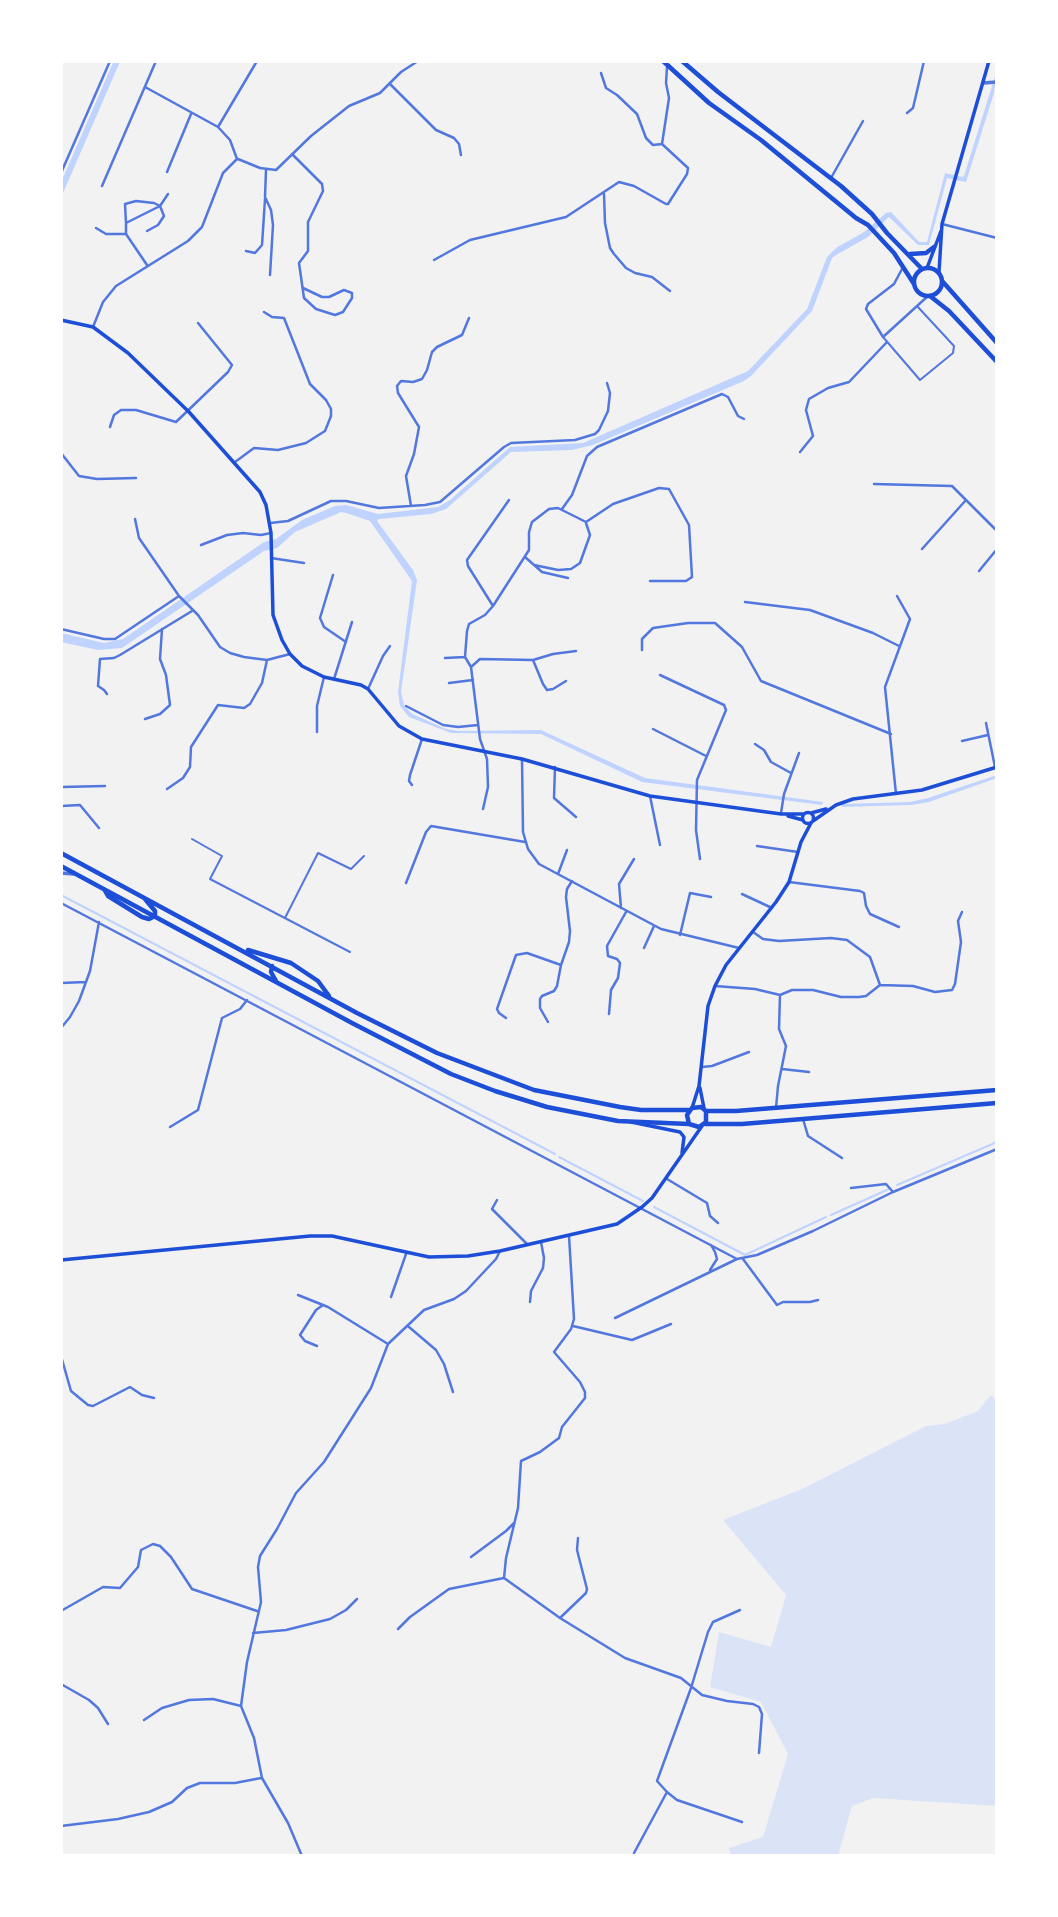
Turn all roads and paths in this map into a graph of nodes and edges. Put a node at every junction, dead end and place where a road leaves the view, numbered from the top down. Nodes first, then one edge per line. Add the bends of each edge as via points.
1 (110, 61) edge
2 (156, 61) edge
3 (257, 61) edge
4 (418, 61) edge
5 (681, 61) edge
6 (924, 61) edge
7 (989, 61) edge
8 (665, 63) edge
9 (601, 73) dead end
10 (997, 82) edge
11 (983, 83) junction
12 (390, 84) junction
13 (145, 88) junction
14 (191, 113) junction
15 (907, 113) dead end
16 (863, 121) dead end
17 (218, 127) junction
18 (662, 144) junction
19 (292, 154) junction
20 (461, 155) dead end
21 (237, 159) junction
22 (266, 170) junction
23 (167, 172) dead end
24 (61, 173) edge
25 (831, 178) junction
26 (102, 186) dead end
27 (168, 194) dead end
28 (604, 194) junction
29 (265, 197) junction
30 (160, 206) junction
31 (126, 223) junction
32 (942, 224) junction
33 (96, 228) dead end
34 (941, 230) junction
35 (148, 232) dead end
36 (126, 234) junction
37 (997, 238) edge
38 (934, 247) junction
39 (246, 251) dead end
40 (910, 254) junction
41 (434, 260) dead end
42 (904, 265) junction
43 (148, 266) junction
44 (925, 268) junction
45 (939, 272) junction
46 (270, 275) dead end
47 (942, 282) junction
48 (914, 284) junction
49 (303, 288) junction
50 (670, 291) dead end
51 (929, 296) junction
52 (917, 306) junction
53 (264, 312) dead end
54 (469, 318) dead end
55 (61, 320) edge
56 (198, 323) dead end
57 (93, 327) junction
58 (883, 337) junction
59 (887, 342) junction
60 (997, 344) edge
61 (997, 362) edge
62 (607, 383) dead end
63 (189, 412) junction
64 (744, 419) dead end
65 (110, 426) dead end
66 (800, 452) dead end
67 (61, 453) edge
68 (235, 462) junction
69 (136, 478) dead end
70 (874, 484) dead end
71 (509, 500) dead end
72 (966, 500) junction
73 (411, 506) junction
74 (562, 509) junction
75 (135, 519) dead end
76 (586, 522) junction
77 (270, 523) junction
78 (997, 531) edge
79 (271, 535) junction
80 (201, 545) dead end
81 (922, 549) dead end
82 (997, 549) edge
83 (525, 556) junction
84 (271, 558) junction
85 (304, 563) dead end
86 (534, 565) junction
87 (979, 571) dead end
88 (333, 575) dead end
89 (568, 578) dead end
90 (650, 581) dead end
91 (897, 596) dead end
92 (180, 597) junction
93 (745, 603) dead end
94 (493, 606) junction
95 (190, 609) junction
96 (352, 622) dead end
97 (61, 629) edge
98 (162, 629) junction
99 (346, 642) junction
100 (390, 646) dead end
101 (899, 646) junction
102 (642, 650) dead end
103 (576, 651) dead end
104 (290, 654) junction
105 (465, 657) junction
106 (444, 658) dead end
107 (267, 660) junction
108 (533, 660) junction
109 (471, 667) junction
110 (660, 675) dead end
111 (324, 677) junction
112 (334, 679) junction
113 (473, 680) junction
114 (566, 681) dead end
115 (449, 683) dead end
116 (369, 690) junction
117 (107, 694) dead end
118 (406, 706) dead end
119 (145, 719) dead end
120 (986, 723) dead end
121 (478, 727) junction
122 (653, 729) dead end
123 (317, 732) dead end
124 (891, 734) junction
125 (988, 735) junction
126 (422, 739) junction
127 (962, 741) dead end
128 (755, 744) dead end
129 (484, 751) junction
130 (799, 753) dead end
131 (707, 757) junction
132 (522, 759) junction
133 (996, 767) edge
134 (555, 768) junction
135 (791, 774) junction
136 (412, 785) dead end
137 (105, 786) dead end
138 (61, 787) edge
139 (167, 789) dead end
140 (896, 794) junction
141 (650, 796) junction
142 (696, 803) junction
143 (61, 806) edge
144 (831, 808) junction
145 (483, 809) dead end
146 (811, 813) junction
147 (782, 814) junction
148 (804, 814) junction
149 (576, 817) dead end
150 (804, 821) junction
151 (812, 822) junction
152 (99, 828) dead end
153 (192, 839) dead end
154 (525, 842) junction
155 (801, 842) junction
156 (660, 845) dead end
157 (757, 846) dead end
158 (567, 850) dead end
159 (61, 852) edge
160 (798, 852) junction
161 (364, 856) dead end
162 (634, 859) dead end
163 (700, 859) dead end
164 (61, 866) edge
165 (61, 873) edge
166 (558, 874) junction
167 (78, 875) junction
168 (572, 881) junction
169 (789, 882) junction
170 (406, 883) dead end
171 (742, 894) dead end
172 (142, 895) junction
173 (711, 897) dead end
174 (61, 902) edge
175 (621, 908) junction
176 (772, 908) junction
177 (626, 912) junction
178 (962, 912) dead end
179 (155, 916) junction
180 (285, 918) junction
181 (99, 922) junction
182 (654, 926) junction
183 (899, 927) dead end
184 (753, 932) junction
185 (680, 935) junction
186 (240, 948) junction
187 (644, 948) dead end
188 (739, 948) junction
189 (350, 952) dead end
190 (284, 961) junction
191 (561, 965) junction
192 (272, 966) junction
193 (276, 981) junction
194 (86, 982) junction
195 (61, 983) edge
196 (880, 985) junction
197 (715, 986) junction
198 (780, 996) junction
199 (331, 998) junction
200 (247, 1000) junction
201 (609, 1014) dead end
202 (506, 1018) dead end
203 (548, 1022) dead end
204 (61, 1028) edge
205 (749, 1052) dead end
206 (701, 1068) junction
207 (782, 1069) junction
208 (809, 1072) dead end
209 (699, 1086) junction
210 (997, 1090) edge
211 (997, 1103) edge
212 (776, 1108) junction
213 (691, 1109) junction
214 (705, 1110) junction
215 (803, 1119) junction
216 (629, 1121) junction
217 (689, 1124) junction
218 (703, 1125) junction
219 (170, 1127) dead end
220 (997, 1149) edge
221 (682, 1155) junction
222 (842, 1158) dead end
223 (667, 1179) junction
224 (851, 1188) dead end
225 (893, 1192) junction
226 (497, 1200) dead end
227 (642, 1207) junction
228 (718, 1223) dead end
229 (569, 1236) junction
230 (541, 1242) junction
231 (527, 1244) junction
232 (710, 1244) junction
233 (500, 1251) junction
234 (406, 1254) junction
235 (737, 1259) junction
236 (743, 1259) junction
237 (61, 1260) edge
238 (708, 1272) junction
239 (298, 1296) dead end
240 (391, 1297) dead end
241 (818, 1300) dead end
242 (530, 1302) dead end
243 (323, 1305) junction
244 (615, 1318) dead end
245 (671, 1324) dead end
246 (573, 1326) junction
247 (409, 1327) junction
248 (388, 1344) junction
249 (317, 1346) dead end
250 (61, 1356) edge
251 (453, 1392) dead end
252 (153, 1398) dead end
253 (514, 1523) junction
254 (578, 1538) dead end
255 (471, 1557) dead end
256 (504, 1578) junction
257 (356, 1599) dead end
258 (740, 1610) dead end
259 (61, 1611) edge
260 (257, 1611) junction
261 (561, 1618) junction
262 (398, 1629) dead end
263 (253, 1633) junction
264 (61, 1684) edge
265 (691, 1688) junction
266 (241, 1706) junction
267 (144, 1720) dead end
268 (108, 1724) dead end
269 (759, 1753) dead end
270 (262, 1778) junction
271 (667, 1791) junction
272 (741, 1822) dead end
273 (61, 1826) edge
274 (634, 1853) dead end
275 (302, 1856) edge

1 - 24 street
2 - 13 street
3 - 17 street
4 - 12 street
5 - 25 main road
6 - 15 street
7 - 11 main road
8 - 18 street via 669,98
8 - 42 main road via 709,103 879,235
9 - 18 street via 606,88 637,114 646,138 653,145
10 - 11 street
11 - 32 main road
12 - 19 street via 372,98 349,106
12 - 20 street via 436,130 454,138
13 - 14 street
13 - 26 street
14 - 17 street
14 - 23 street
16 - 25 street
17 - 21 street via 230,139
18 - 28 street via 688,168 668,204 619,182
19 - 22 street via 276,170
19 - 49 street via 322,184 323,191 308,222 308,251 299,262
21 - 22 street
21 - 43 street via 223,173 202,227
22 - 29 street
25 - 40 main road
27 - 30 street
28 - 41 street via 566,218 470,240
28 - 50 street via 606,233 614,254 626,268 652,277
29 - 39 street via 262,245 256,253
29 - 46 street via 273,225
30 - 31 street
30 - 31 street via 144,201 125,204
30 - 35 street via 162,220
31 - 36 street
32 - 34 main road
32 - 37 street
33 - 36 street via 106,234
34 - 38 main road
34 - 45 main road
36 - 43 street
38 - 40 main road via 926,253
38 - 44 main road
40 - 44 main road
42 - 48 main road
42 - 58 street via 894,284 866,309
43 - 57 street via 110,292
44 - 45 main road
44 - 48 main road
45 - 47 main road
47 - 51 main road via 939,291
47 - 60 main road
48 - 51 main road
49 - 49 street via 321,296 344,290 352,293 352,298 339,315 329,315 304,298
51 - 52 street
51 - 61 main road
52 - 58 street
52 - 59 lane via 954,346 953,353 920,380
53 - 68 street via 284,318 310,384 326,400 331,416 325,431 306,443 278,450 254,448
54 - 73 street via 462,335 432,352 422,379 401,381 397,386 419,427 406,476
55 - 57 main road
56 - 63 street via 232,365
57 - 63 main road via 128,353
58 - 59 lane
59 - 66 street via 849,382 809,399 806,410 813,433
62 - 73 street via 608,411 595,434 575,440 511,443 440,502
63 - 65 street via 173,423 136,410 121,410
63 - 68 main road
64 - 74 street via 722,394 597,447 587,456
67 - 69 street via 79,476
68 - 77 main road via 260,492
70 - 72 street via 948,485
71 - 94 street via 467,560
72 - 78 street
72 - 81 street
73 - 77 street via 379,508 331,501 288,521
74 - 76 street
74 - 83 street via 549,509 536,517
75 - 92 street via 139,538
76 - 86 street via 590,535 580,563 558,570
76 - 90 street via 613,504 669,489 689,525 692,577
77 - 79 main road
79 - 80 street via 227,535
79 - 84 main road
82 - 87 street
83 - 86 street
83 - 94 street
84 - 85 street
84 - 104 main road via 273,615
86 - 89 street via 542,572
88 - 99 street via 320,618 324,627
91 - 101 street via 910,619
92 - 95 street
92 - 97 street via 115,639
93 - 101 street via 810,610
94 - 105 street via 469,624
95 - 98 street
95 - 107 street via 224,650
96 - 99 street
98 - 117 street via 120,656 100,659 98,686
98 - 119 street via 160,659 170,705 160,715
99 - 112 street
100 - 116 street
101 - 124 street via 885,687
102 - 124 street via 642,639 653,628 715,623 742,647 761,681
103 - 108 street
104 - 107 street
104 - 111 main road
105 - 106 street
105 - 109 street
107 - 139 street via 262,683 250,704 244,708 218,705 191,747 190,767
108 - 109 street via 480,659
108 - 114 street via 547,690
109 - 113 street
110 - 131 street via 724,705
111 - 112 main road
111 - 123 street
112 - 116 main road
113 - 115 street
113 - 121 street
116 - 126 main road via 399,726
118 - 121 street via 443,725
120 - 125 street
121 - 129 street
122 - 131 street
124 - 140 street
125 - 127 street
125 - 133 street
126 - 129 main road
126 - 136 street via 409,781
128 - 135 street via 771,762
129 - 132 main road
129 - 145 street via 488,787
130 - 135 street
131 - 142 street via 697,780
132 - 134 main road
132 - 154 street
133 - 140 main road via 948,784
134 - 141 main road
134 - 149 street via 554,798
135 - 147 street
137 - 138 street
140 - 144 main road via 853,799
141 - 142 main road
141 - 156 street
142 - 147 main road
142 - 163 street
143 - 152 street via 80,805
144 - 146 main road
144 - 151 main road
146 - 148 main road
146 - 151 main road
147 - 148 main road
147 - 150 main road
148 - 150 main road
150 - 151 main road
150 - 155 main road
151 - 155 main road
153 - 180 lane via 222,856 210,879
154 - 166 street via 539,864
154 - 170 street via 431,826
155 - 160 main road
157 - 160 street
158 - 166 street
159 - 172 main road
160 - 169 main road
161 - 180 lane via 351,869 318,853
162 - 175 street via 619,884
164 - 167 main road
165 - 167 street
166 - 168 street
167 - 179 main road
168 - 175 street
168 - 191 street via 566,897 569,942
169 - 176 main road
169 - 183 street via 864,893 870,914
171 - 176 street
172 - 179 main road
172 - 186 main road
173 - 185 street via 690,893
174 - 181 street
175 - 177 street
176 - 184 main road
177 - 182 street
177 - 201 street via 607,946 608,956 620,963
178 - 196 street via 952,990
179 - 193 main road
180 - 189 lane
181 - 194 street
181 - 200 street
182 - 185 street
182 - 187 street
184 - 188 main road
184 - 196 street via 777,941 848,940 870,957
185 - 188 street
186 - 190 main road
186 - 192 main road
188 - 197 main road
190 - 192 main road
190 - 199 main road via 318,981
191 - 202 street via 527,953 516,955 497,1009
191 - 203 street via 556,989 540,999
192 - 193 main road
192 - 199 main road
193 - 216 main road via 452,1074 547,1107
194 - 195 street
194 - 204 street
196 - 198 street via 866,996 841,997 813,990 792,990
197 - 198 street
197 - 206 main road via 708,1006
198 - 207 street via 779,1029 786,1046
199 - 213 main road via 437,1053 534,1090 641,1110
200 - 219 street via 222,1018 198,1110
200 - 227 street
205 - 206 street
206 - 209 main road
207 - 208 street
207 - 212 street
209 - 213 main road
209 - 214 main road
210 - 212 main road
211 - 215 main road
212 - 214 main road
213 - 214 main road
213 - 217 main road
214 - 218 main road via 708,1119
215 - 218 main road
215 - 222 street via 808,1136
216 - 217 main road
216 - 221 main road via 680,1132
217 - 218 main road
218 - 221 main road
220 - 225 street
221 - 223 main road
223 - 227 main road
223 - 228 street via 708,1203 710,1216
224 - 225 street via 886,1184
225 - 236 street
226 - 231 street via 492,1209
227 - 229 main road via 617,1224
227 - 232 street
229 - 230 main road
229 - 246 street
230 - 231 main road
230 - 242 street via 544,1258
231 - 233 main road
232 - 235 street
232 - 238 street via 717,1259
233 - 234 main road via 444,1258
233 - 247 street via 466,1291 424,1310
234 - 237 main road via 320,1236
234 - 240 street
235 - 236 street
235 - 238 street
236 - 241 street via 777,1305
238 - 244 street
239 - 243 street
243 - 248 street
243 - 249 street via 300,1335
245 - 246 street via 632,1340
246 - 253 street via 554,1352 580,1382 585,1398 559,1438 521,1461
247 - 248 street
247 - 251 street via 436,1350
248 - 260 street via 371,1388 324,1462 296,1493 260,1556 262,1594
250 - 252 street via 71,1391 88,1405 130,1387
253 - 255 street
253 - 256 street
254 - 261 street via 587,1589
256 - 261 street
256 - 262 street via 452,1587
257 - 263 street via 330,1619
258 - 265 street via 713,1622
259 - 260 street via 103,1587 120,1588 138,1567 141,1550 153,1544 171,1557 192,1589
260 - 263 street
261 - 265 street via 625,1658 669,1672
263 - 266 street
264 - 268 street via 89,1700
265 - 269 street via 702,1695 759,1707
265 - 271 street via 657,1780
266 - 267 street via 213,1699 189,1700 162,1708
266 - 270 street via 254,1738
270 - 273 street via 200,1783 149,1812
270 - 275 street
271 - 272 street via 677,1800
271 - 274 street

